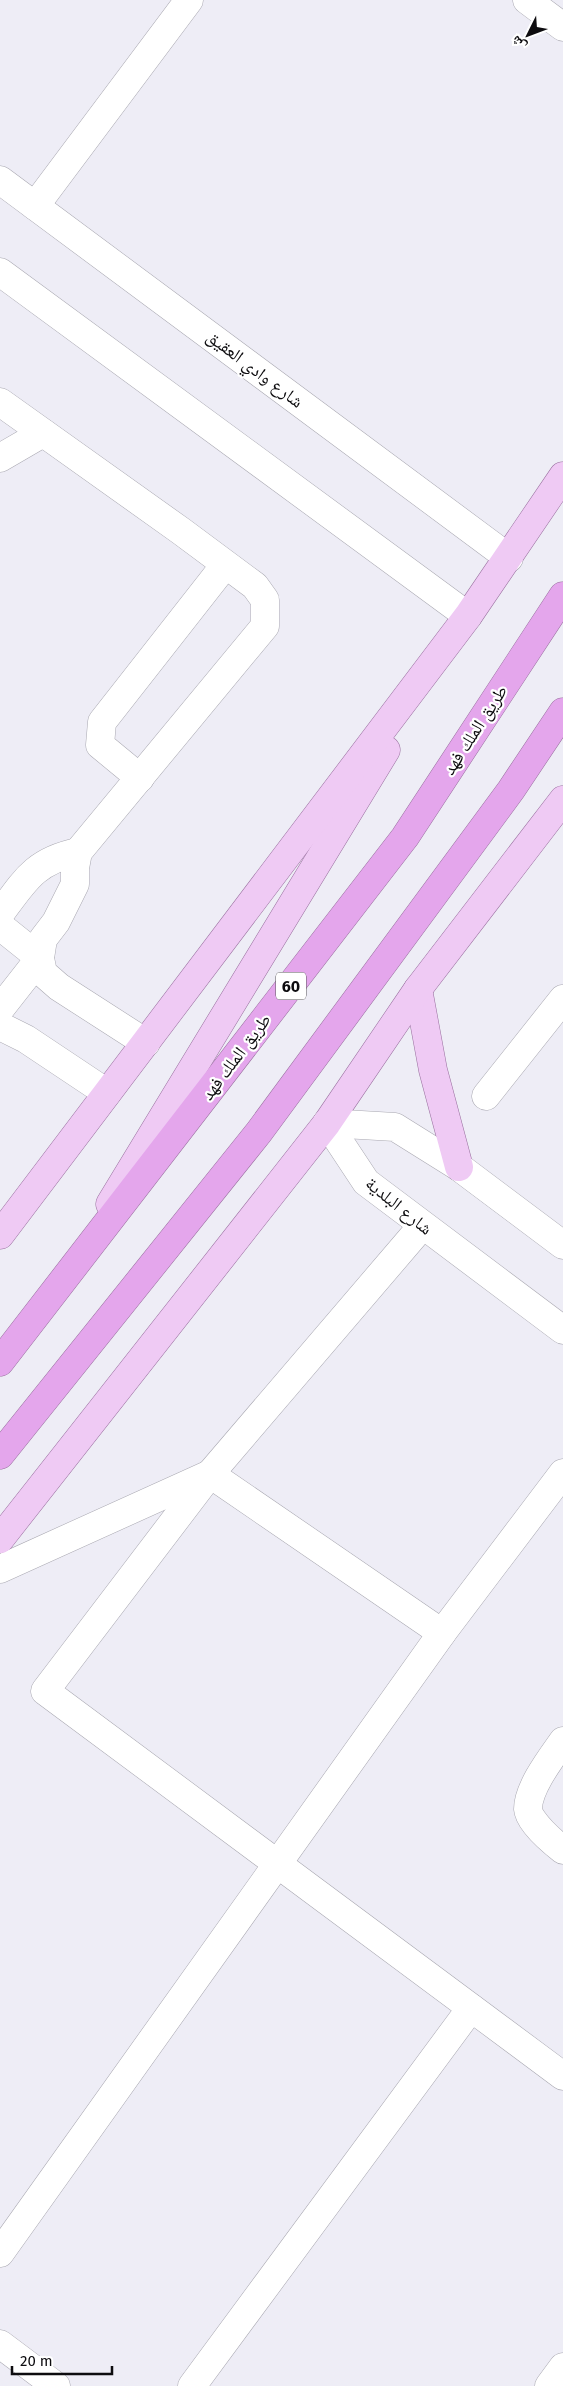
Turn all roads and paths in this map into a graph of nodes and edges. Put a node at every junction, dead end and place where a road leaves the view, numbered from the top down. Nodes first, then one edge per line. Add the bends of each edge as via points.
1 (188, 0) edge
2 (527, 0) edge
3 (563, 27) edge
4 (0, 180) edge
5 (35, 206) junction
6 (0, 272) edge
7 (0, 402) edge
8 (43, 433) junction
9 (0, 458) edge
10 (563, 476) edge
11 (509, 558) junction
12 (225, 564) junction
13 (563, 596) edge
14 (468, 616) junction
15 (563, 712) edge
16 (140, 778) junction
17 (563, 800) edge
18 (78, 852) junction
19 (0, 914) edge
20 (0, 926) edge
21 (40, 958) junction
22 (418, 989) junction
23 (563, 999) edge
24 (0, 1009) edge
25 (0, 1026) edge
26 (146, 1043) junction
27 (107, 1093) junction
28 (486, 1096) dead end
29 (327, 1122) junction
30 (458, 1167) junction
31 (422, 1226) junction
32 (0, 1236) edge
33 (563, 1245) edge
34 (57, 1290) junction
35 (563, 1330) edge
36 (0, 1362) edge
37 (0, 1455) edge
38 (563, 1473) edge
39 (210, 1474) junction
40 (0, 1539) edge
41 (0, 1569) edge
42 (442, 1633) junction
43 (563, 1741) edge
44 (563, 1850) edge
45 (277, 1865) junction
46 (471, 2008) junction
47 (563, 2076) edge
48 (0, 2253) edge
49 (0, 2344) edge
50 (563, 2367) edge
51 (56, 2386) edge
52 (192, 2386) edge
53 (549, 2386) edge

1 - 5 street
2 - 3 street
4 - 5 street, شارع وادي العقيق
5 - 11 street, شارع وادي العقيق
6 - 14 street
7 - 8 street
8 - 9 street
8 - 12 street
10 - 11 main road
11 - 14 main road
12 - 16 street via 102,722 100,745
12 - 16 street via 255,586 265,600 265,626
13 - 34 highway, طريق الملك فهد / 60 via 405,837
14 - 26 main road
14 - 34 main road
15 - 37 highway via 505,798 259,1132
16 - 18 street
17 - 22 main road
18 - 19 street via 59,856 25,879
18 - 21 street via 74,884 56,922 43,939
20 - 21 street
21 - 24 street
21 - 26 street via 43,973 59,987
22 - 29 main road
22 - 30 main road via 433,1070
23 - 28 street
25 - 27 street via 26,1039
26 - 27 main road
27 - 32 main road
29 - 30 street via 395,1127
29 - 31 street, شارع البلدية via 366,1182
29 - 40 main road
30 - 33 street
31 - 35 street, شارع البلدية
31 - 39 street
34 - 36 highway, طريق الملك فهد / 60
38 - 42 street
39 - 41 street
39 - 42 street
39 - 45 street via 45,1691
42 - 45 street
43 - 44 street via 538,1777 528,1809 546,1836
45 - 46 street
45 - 48 street
46 - 47 street
46 - 52 street
49 - 51 street
50 - 53 street

